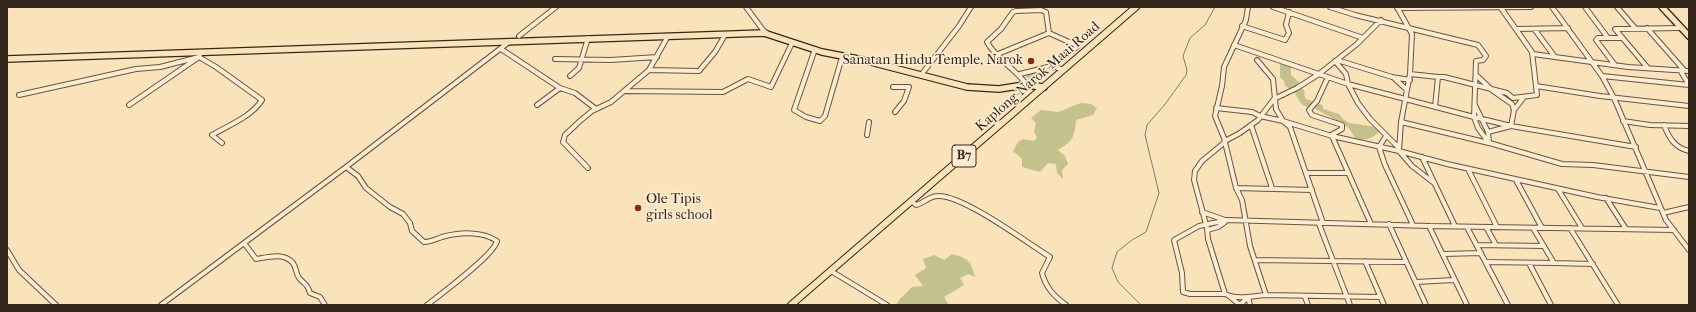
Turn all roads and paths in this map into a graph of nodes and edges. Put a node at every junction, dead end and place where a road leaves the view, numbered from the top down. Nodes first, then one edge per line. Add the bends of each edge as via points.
1 (556, 7) edge
2 (746, 7) edge
3 (971, 7) edge
4 (1136, 7) edge
5 (1248, 7) edge
6 (1273, 7) edge
7 (1330, 7) edge
8 (1399, 7) edge
9 (1531, 7) edge
10 (1552, 7) edge
11 (1585, 7) edge
12 (1617, 7) edge
13 (1662, 7) edge
14 (1502, 8) junction
15 (1289, 12) junction
16 (1380, 20) junction
17 (1242, 26) junction
18 (1409, 28) junction
19 (1568, 28) junction
20 (1635, 28) junction
21 (1647, 28) junction
22 (1681, 28) junction
23 (1517, 29) junction
24 (1535, 30) junction
25 (1049, 33) junction
26 (725, 34) junction
27 (769, 34) junction
28 (519, 36) dead end
29 (668, 36) junction
30 (1689, 36) edge
31 (588, 38) junction
32 (1363, 38) junction
33 (1608, 38) junction
34 (1621, 38) junction
35 (509, 42) junction
36 (792, 43) junction
37 (1234, 45) junction
38 (501, 49) junction
39 (815, 49) junction
40 (200, 54) junction
41 (998, 54) junction
42 (1533, 54) junction
43 (842, 57) junction
44 (1555, 57) junction
45 (582, 58) junction
46 (657, 58) junction
47 (7, 59) edge
48 (555, 59) dead end
49 (1257, 60) dead end
50 (1336, 60) junction
51 (1593, 62) junction
52 (1615, 65) junction
53 (1054, 67) junction
54 (1647, 67) junction
55 (649, 70) junction
56 (1064, 70) junction
57 (1680, 70) junction
58 (1687, 70) edge
59 (1020, 74) junction
60 (1319, 74) junction
61 (1410, 74) junction
62 (921, 75) junction
63 (1476, 75) junction
64 (570, 76) dead end
65 (1602, 76) junction
66 (1328, 77) junction
67 (1392, 77) junction
68 (1438, 77) junction
69 (1410, 80) junction
70 (1348, 84) junction
71 (1027, 85) junction
72 (1476, 85) junction
73 (1689, 85) edge
74 (893, 86) dead end
75 (1536, 86) junction
76 (1044, 87) junction
77 (560, 88) junction
78 (1407, 90) junction
79 (1492, 90) junction
80 (624, 91) junction
81 (19, 95) dead end
82 (1524, 97) junction
83 (1614, 98) junction
84 (1274, 99) junction
85 (1404, 99) junction
86 (537, 104) dead end
87 (129, 105) dead end
88 (1475, 105) junction
89 (1689, 106) edge
90 (1435, 107) junction
91 (1216, 108) junction
92 (596, 109) junction
93 (1514, 110) junction
94 (895, 112) dead end
95 (1260, 116) junction
96 (1474, 117) junction
97 (1483, 120) junction
98 (1283, 121) junction
99 (869, 122) dead end
100 (1401, 122) junction
101 (1624, 122) junction
102 (1251, 125) junction
103 (1664, 125) junction
104 (1511, 126) junction
105 (1689, 126) edge
106 (1488, 132) junction
107 (867, 135) dead end
108 (1331, 135) junction
109 (1386, 136) junction
110 (1225, 142) junction
111 (222, 143) dead end
112 (1490, 143) junction
113 (1379, 147) junction
114 (1636, 147) junction
115 (1399, 150) junction
116 (1689, 152) edge
117 (1422, 158) junction
118 (346, 167) junction
119 (588, 168) dead end
120 (1468, 169) junction
121 (1306, 172) junction
122 (1646, 172) junction
123 (1348, 173) junction
124 (1689, 177) edge
125 (1516, 180) junction
126 (1434, 183) junction
127 (1236, 188) junction
128 (1272, 188) junction
129 (1558, 189) junction
130 (1312, 190) junction
131 (1606, 198) junction
132 (911, 201) junction
133 (1689, 207) edge
134 (1660, 208) junction
135 (1202, 212) junction
136 (1663, 214) junction
137 (1227, 220) junction
138 (1206, 222) junction
139 (1247, 222) junction
140 (1321, 224) junction
141 (1370, 224) junction
142 (1389, 224) junction
143 (1413, 225) junction
144 (1428, 226) junction
145 (1456, 226) junction
146 (1467, 227) junction
147 (1486, 227) junction
148 (1497, 227) junction
149 (1533, 228) junction
150 (1542, 228) junction
151 (1570, 228) junction
152 (1582, 228) junction
153 (1626, 229) junction
154 (1208, 230) junction
155 (1674, 230) junction
156 (244, 243) junction
157 (1477, 245) junction
158 (1496, 245) junction
159 (1544, 246) junction
160 (7, 250) edge
161 (1689, 250) edge
162 (1481, 253) junction
163 (1443, 254) junction
164 (1255, 260) junction
165 (1334, 260) junction
166 (1364, 261) junction
167 (1406, 262) junction
168 (1487, 262) junction
169 (1529, 263) junction
170 (1554, 263) junction
171 (1593, 264) junction
172 (831, 271) junction
173 (1454, 280) junction
174 (1416, 282) junction
175 (1227, 295) junction
176 (1266, 295) junction
177 (1248, 297) junction
178 (1305, 297) junction
179 (1347, 297) junction
180 (1380, 297) junction
181 (56, 305) edge
182 (161, 305) edge
183 (325, 305) edge
184 (426, 305) edge
185 (791, 305) edge
186 (887, 305) edge
187 (1066, 305) edge
188 (1240, 305) edge
189 (1250, 305) edge
190 (1308, 305) edge
191 (1350, 305) edge
192 (1384, 305) edge
193 (1426, 305) edge
194 (1467, 305) edge
195 (1508, 305) edge
196 (1551, 305) edge
197 (1618, 305) edge

1 - 28 street
2 - 27 street
3 - 62 street
4 - 56 highway, Kaplong-Narok-Maai Road / B7
5 - 17 street
6 - 15 street
7 - 16 street
8 - 14 street
8 - 18 street
9 - 14 street
10 - 19 street
11 - 33 street
12 - 20 street
13 - 22 main road
14 - 23 street
15 - 17 street via 1286,25 1289,33 1285,40
15 - 32 street
16 - 18 street
16 - 32 street
17 - 37 street
18 - 61 street via 1412,34
18 - 63 street via 1478,45 1486,56 1483,60 1476,61
19 - 24 street
19 - 51 street
20 - 21 street
20 - 34 street via 1616,29
21 - 22 street
21 - 58 street
22 - 30 main road
23 - 24 street
23 - 42 street
24 - 44 street
25 - 41 street
25 - 41 street via 1046,12 1014,11 1002,29 987,42
25 - 53 street via 1078,46
26 - 27 main road
26 - 29 main road
26 - 55 street via 715,52 699,71
27 - 36 main road
29 - 31 main road
29 - 46 street
31 - 35 main road
31 - 45 street
32 - 50 street
33 - 34 street
33 - 52 street via 1596,40
34 - 54 street
35 - 38 street
35 - 40 main road
36 - 39 main road
36 - 80 street via 771,87 748,79 723,92
37 - 60 street
37 - 91 street via 1224,67
38 - 77 street
38 - 118 street
39 - 43 main road
39 - 43 street via 794,110 816,120 820,121 825,116
40 - 47 main road
40 - 81 street via 160,67 136,69
40 - 87 street
40 - 111 street via 262,100 254,110 212,135
41 - 59 street
42 - 44 street
42 - 75 street
43 - 62 main road
44 - 51 street
45 - 46 street
45 - 48 street
45 - 64 street via 579,68
46 - 55 street
49 - 84 street via 1273,79
50 - 60 street
50 - 67 street
50 - 70 street via 1346,74
51 - 52 street
51 - 65 street
52 - 54 street
53 - 56 street
53 - 59 street
54 - 57 street
55 - 80 street
56 - 76 highway, Kaplong-Narok-Maai Road / B7
57 - 58 street
57 - 73 street
59 - 71 street
60 - 66 street
60 - 84 street via 1298,88
61 - 68 street
61 - 69 street
62 - 71 main road via 978,89
63 - 72 street
63 - 79 street
65 - 73 street
65 - 83 street
66 - 70 street
66 - 108 street via 1317,101 1309,110 1312,115 1342,125 1342,129
67 - 69 street
67 - 78 street
68 - 72 street
68 - 90 street
69 - 78 street
70 - 85 street
70 - 109 street via 1358,103
71 - 76 main road
72 - 79 street
72 - 88 street
74 - 94 street via 909,88 904,101
75 - 82 street via 1537,95
75 - 83 street
76 - 132 highway, Kaplong-Narok-Maai Road / B7
77 - 86 street
77 - 92 street via 575,93
78 - 85 street
79 - 82 street via 1513,98
79 - 93 street via 1512,104
80 - 92 street via 611,102
82 - 93 street
83 - 89 street
83 - 101 street
84 - 95 street
84 - 98 street
85 - 90 street
85 - 100 street
88 - 96 street
88 - 97 street
90 - 96 street
91 - 95 street via 1246,111
91 - 110 street via 1216,116
92 - 119 street via 565,135 562,142
93 - 104 street
95 - 98 street
95 - 102 street
96 - 97 street
96 - 112 street via 1478,128
97 - 104 street
97 - 106 street
98 - 108 street
98 - 121 street via 1290,127
99 - 107 street
100 - 112 street
100 - 115 street
101 - 103 street
101 - 114 street
102 - 110 street
102 - 128 street
103 - 105 street
103 - 116 street via 1675,145 1680,150
104 - 106 street
104 - 114 street
106 - 112 street
108 - 113 street
108 - 123 street
109 - 113 street
109 - 115 street
110 - 127 street
110 - 135 street via 1196,170 1194,181
112 - 122 street via 1562,164
113 - 115 street
113 - 143 street
114 - 122 street
115 - 117 street
115 - 126 street via 1412,166
117 - 120 street
117 - 126 street
118 - 156 street
118 - 184 street via 358,176 366,188 390,207 404,214 412,231 424,242 447,236 483,234 491,236 496,241 496,245 487,255
120 - 125 street
120 - 148 street
121 - 123 street
121 - 130 street
122 - 124 street
122 - 134 street
123 - 141 street
125 - 129 street
125 - 150 street
126 - 145 street
127 - 128 street
127 - 139 street via 1242,200
128 - 130 street
129 - 131 street
129 - 152 street
130 - 140 street
131 - 134 street
131 - 153 street
132 - 172 highway, Kaplong-Narok-Maai Road / B7
132 - 187 street via 920,205 934,196 953,197 1046,253 1050,257 1042,273 1046,286
133 - 136 street
134 - 136 street
135 - 137 street
135 - 138 street
136 - 155 street
137 - 138 street
137 - 139 street
137 - 154 street via 1218,227
138 - 154 street
138 - 175 street via 1174,240 1182,273 1183,292
139 - 140 street
139 - 164 street
140 - 141 street
140 - 165 street
141 - 142 street
142 - 143 street
142 - 167 street
143 - 144 street
144 - 145 street
144 - 163 street
145 - 146 street
146 - 147 street
146 - 157 street
147 - 148 street
147 - 158 street
148 - 149 street
149 - 150 street
149 - 159 street
150 - 151 street
151 - 152 street
151 - 171 street
152 - 153 street
153 - 155 street
154 - 175 street via 1208,239
155 - 161 street
156 - 182 street
156 - 183 street via 256,259 277,256 293,264 299,278 308,285 310,293 320,297
157 - 158 street
157 - 162 street
158 - 159 street
159 - 170 street
160 - 181 street via 19,270
162 - 163 street
162 - 168 street
163 - 173 street
164 - 165 street
164 - 176 street
165 - 166 street
165 - 179 street
166 - 167 street
166 - 180 street
167 - 174 street
168 - 169 street
168 - 195 street
169 - 170 street
169 - 196 street
170 - 171 street
171 - 197 street
172 - 185 highway, Kaplong-Narok-Maai Road / B7
172 - 186 street
173 - 174 street
173 - 194 street
174 - 193 street
175 - 177 street
175 - 188 street
176 - 177 street
176 - 178 street
177 - 188 street
177 - 189 street
178 - 179 street
178 - 190 street
179 - 180 street
179 - 191 street
180 - 192 street

